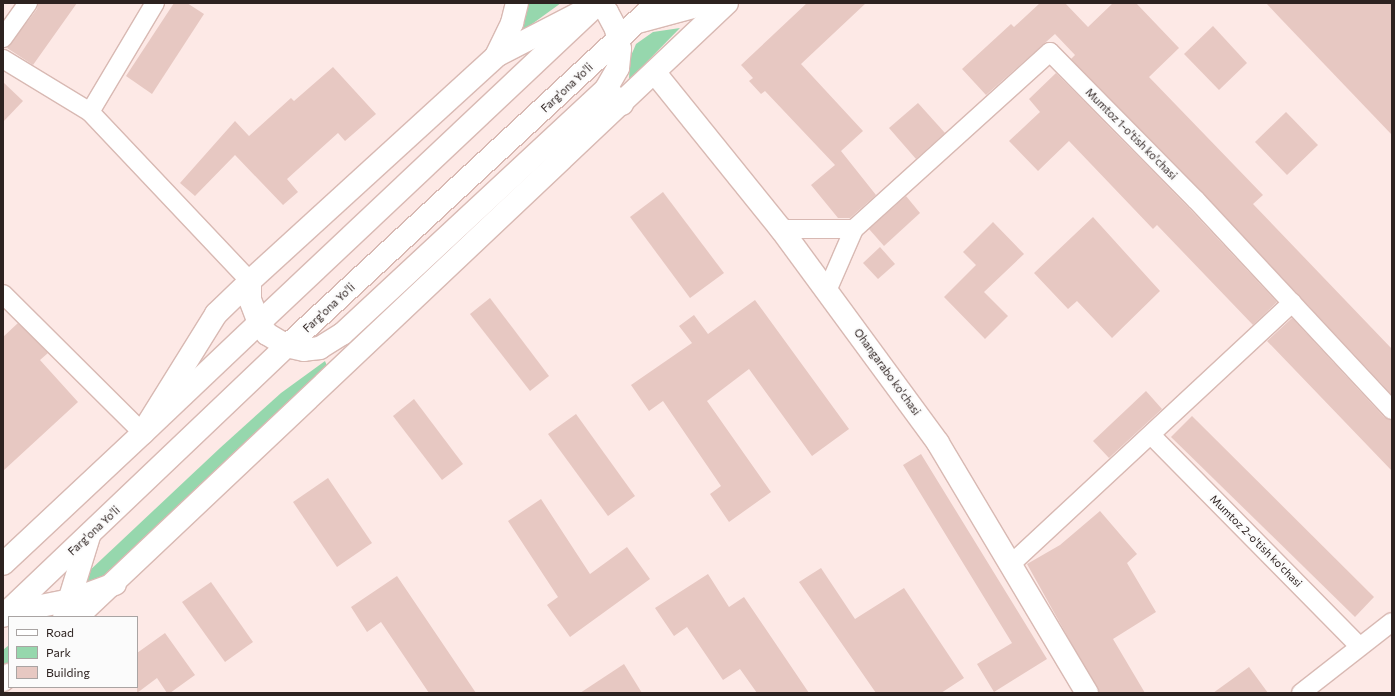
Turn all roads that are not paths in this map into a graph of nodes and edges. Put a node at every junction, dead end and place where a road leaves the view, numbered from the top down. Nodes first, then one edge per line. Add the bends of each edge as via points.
1 (28, 3) edge
2 (155, 3) edge
3 (517, 3) edge
4 (599, 3) edge
5 (658, 3) edge
6 (708, 3) edge
7 (727, 3) edge
8 (636, 23) junction
9 (3, 38) edge
10 (620, 39) junction
11 (496, 56) junction
12 (3, 59) edge
13 (654, 73) junction
14 (606, 89) junction
15 (622, 104) junction
16 (90, 112) junction
17 (854, 229) junction
18 (781, 230) junction
19 (250, 281) junction
20 (827, 291) junction
21 (3, 294) edge
22 (1292, 304) junction
23 (259, 323) junction
24 (287, 346) junction
25 (1392, 410) edge
26 (143, 433) junction
27 (1152, 436) junction
28 (89, 536) junction
29 (3, 564) edge
30 (1011, 564) junction
31 (71, 611) edge
32 (4, 615) edge
33 (1392, 622) edge
34 (1359, 646) junction
35 (1311, 691) edge
36 (1087, 693) edge

1 - 9 street
2 - 16 street
3 - 11 main road via 512,23
4 - 10 main road via 612,20
4 - 11 main road
4 - 23 main road
5 - 8 main road, Farg'ona Yo'li
6 - 8 main road
7 - 13 main road
8 - 10 main road, Farg'ona Yo'li
10 - 14 main road via 618,68
10 - 24 main road, Farg'ona Yo'li
11 - 19 main road
12 - 16 street
13 - 15 main road
13 - 18 main road, Ohangarabo ko'chasi via 681,103
14 - 15 main road
14 - 24 main road via 342,334 320,348 304,350
15 - 31 main road via 115,584
16 - 19 street
17 - 18 street
17 - 20 street, Mumtoz 1-o'tish ko'chasi
17 - 22 street, Mumtoz 1-o'tish ko'chasi via 1050,52 1201,205
18 - 20 main road, Ohangarabo ko'chasi
19 - 23 main road via 250,300
19 - 26 main road via 216,314
20 - 30 main road, Ohangarabo ko'chasi via 938,442
21 - 26 street
22 - 25 street, Mumtoz 1-o'tish ko'chasi
22 - 27 street
23 - 24 main road via 267,334
23 - 26 main road
24 - 28 main road, Farg'ona Yo'li
26 - 29 main road
27 - 30 street
27 - 34 street, Mumtoz 2-o'tish ko'chasi
28 - 31 main road
28 - 32 main road, Farg'ona Yo'li
30 - 36 main road, Ohangarabo ko'chasi
31 - 32 main road
33 - 34 street
34 - 35 street

